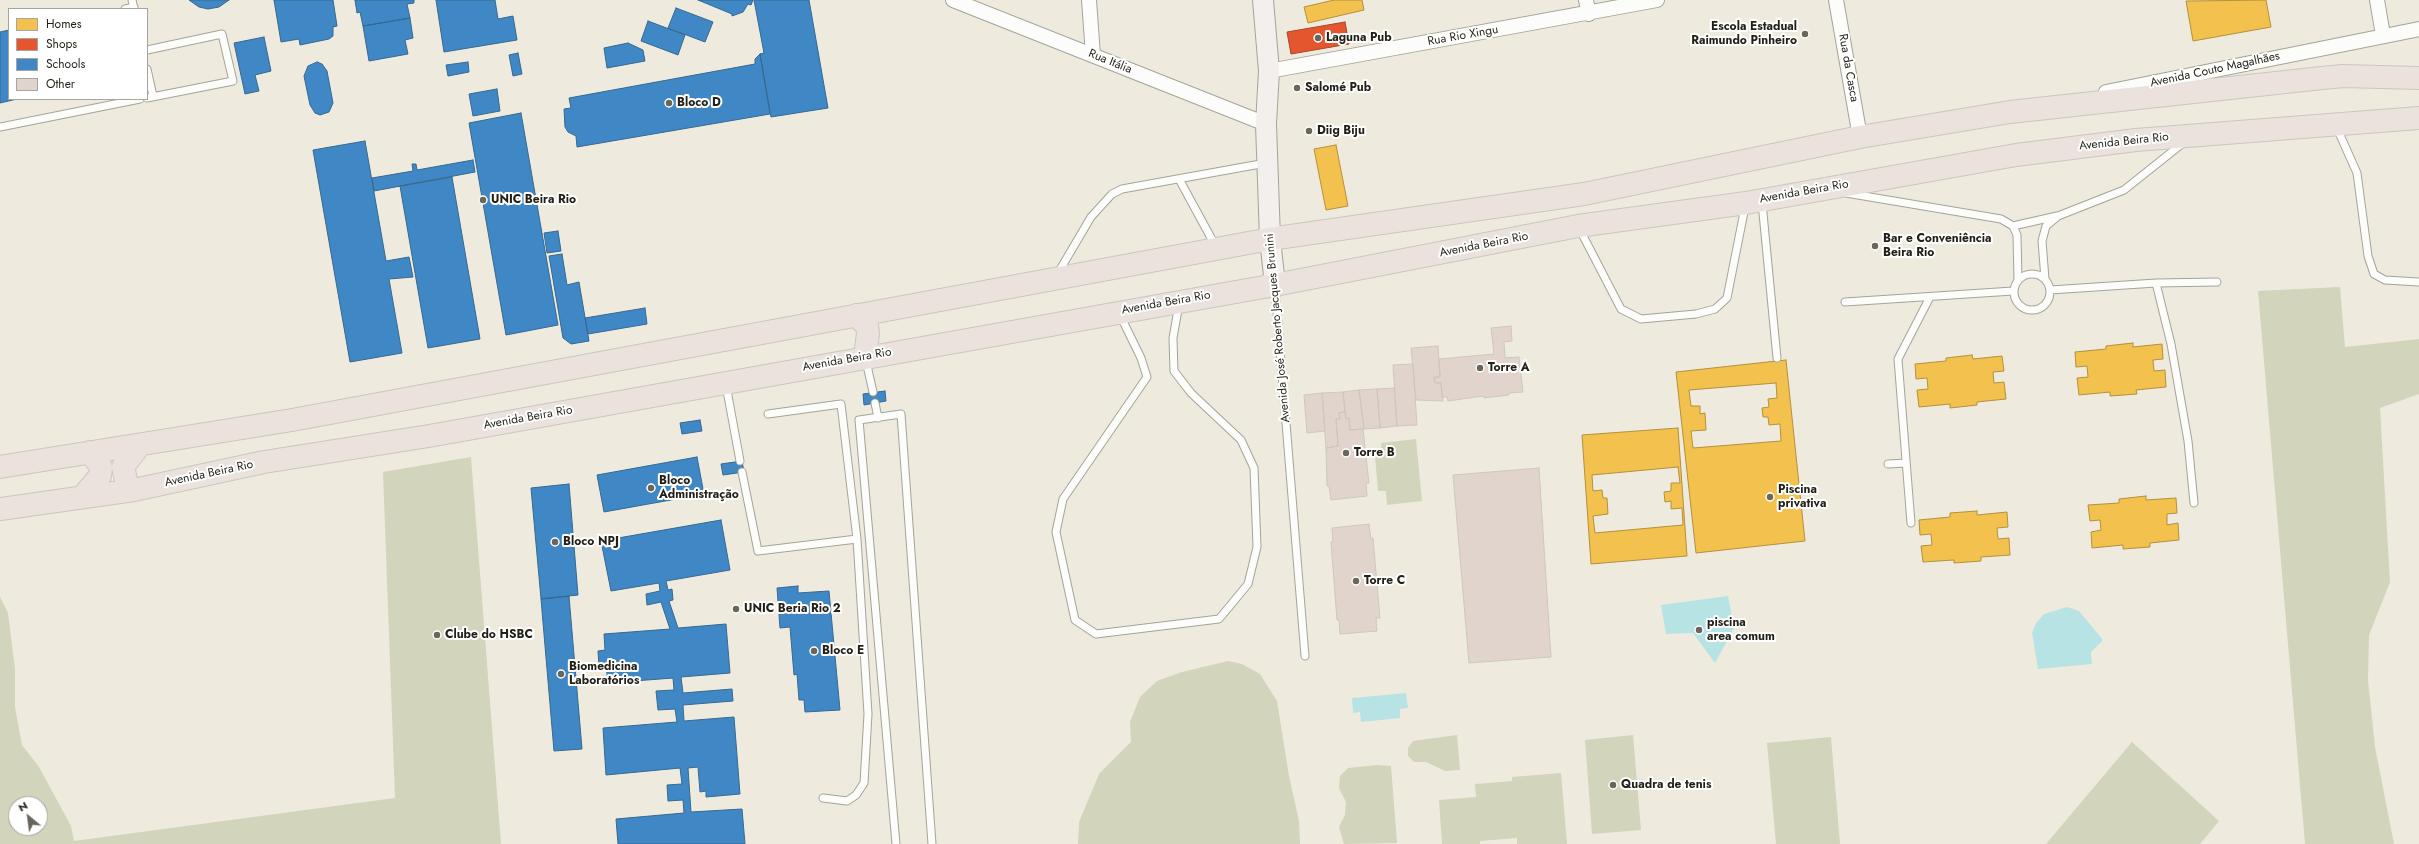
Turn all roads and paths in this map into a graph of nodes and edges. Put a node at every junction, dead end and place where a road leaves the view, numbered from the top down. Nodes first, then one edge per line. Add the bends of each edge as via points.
1 (953, 0) edge
2 (1089, 0) edge
3 (1263, 0) edge
4 (1657, 0) edge
5 (1836, 0) edge
6 (2377, 0) edge
7 (1588, 7) edge
8 (2419, 29) edge
9 (2383, 35) junction
10 (148, 50) edge
11 (1092, 55) junction
12 (1269, 71) junction
13 (148, 78) edge
14 (2419, 78) edge
15 (2240, 87) junction
16 (2419, 91) edge
17 (150, 97) edge
18 (135, 100) edge
19 (2010, 112) junction
20 (2419, 118) edge
21 (1266, 124) junction
22 (0, 126) edge
23 (2336, 126) junction
24 (2419, 131) edge
25 (2193, 135) junction
26 (1860, 137) junction
27 (1268, 163) junction
28 (1179, 178) junction
29 (1822, 189) junction
30 (1584, 194) junction
31 (1753, 201) junction
32 (2058, 216) junction
33 (1578, 226) junction
34 (2013, 226) junction
35 (1270, 239) junction
36 (1216, 249) junction
37 (1055, 279) junction
38 (2045, 279) junction
39 (2018, 281) junction
40 (2217, 282) dead end
41 (2419, 282) edge
42 (2156, 283) junction
43 (1275, 285) junction
44 (2050, 290) junction
45 (2013, 291) junction
46 (1930, 297) junction
47 (1179, 301) junction
48 (1845, 302) dead end
49 (1118, 312) junction
50 (856, 316) junction
51 (865, 357) junction
52 (1777, 358) dead end
53 (725, 383) junction
54 (873, 392) dead end
55 (875, 403) dead end
56 (768, 414) dead end
57 (878, 418) junction
58 (140, 445) junction
59 (90, 452) junction
60 (740, 461) dead end
61 (1906, 463) junction
62 (1888, 464) dead end
63 (0, 467) edge
64 (742, 472) dead end
65 (134, 490) junction
66 (83, 496) junction
67 (2194, 503) dead end
68 (0, 509) edge
69 (1911, 523) dead end
70 (857, 540) junction
71 (1305, 656) dead end
72 (823, 798) dead end
73 (896, 844) edge
74 (932, 844) edge

1 - 11 street, Rua Itália
2 - 11 street
3 - 12 main road, Avenida José Roberto Jacques Brunini
4 - 7 street, Rua Rio Xingu
5 - 26 street, Rua da Casca
6 - 9 street
7 - 12 street, Rua Rio Xingu
8 - 9 street, Avenida Couto Magalhães
9 - 19 street, Avenida Couto Magalhães
10 - 17 lane via 222,34 233,81
11 - 21 street, Rua Itália
12 - 21 main road, Avenida José Roberto Jacques Brunini
13 - 17 lane
14 - 15 main road via 2343,76
15 - 16 main road
15 - 19 main road
18 - 22 lane
19 - 26 main road
20 - 23 main road, Avenida Beira Rio
21 - 27 main road, Avenida José Roberto Jacques Brunini
23 - 24 main road, Avenida Beira Rio
23 - 25 main road, Avenida Beira Rio
23 - 41 lane via 2357,173 2368,256 2374,274 2385,280
25 - 29 main road, Avenida Beira Rio via 2016,155
25 - 32 lane via 2124,190
26 - 30 main road
27 - 28 lane
27 - 35 main road, Avenida José Roberto Jacques Brunini
28 - 36 lane
28 - 37 lane via 1122,189 1112,194 1091,217
29 - 31 main road, Avenida Beira Rio
29 - 34 lane via 2001,219
30 - 33 main road via 1570,217
30 - 35 main road
31 - 33 main road, Avenida Beira Rio
31 - 33 lane via 1727,298 1715,310 1696,314 1641,319 1621,309
31 - 52 lane
32 - 34 lane
32 - 38 lane via 2046,226 2042,241
33 - 43 main road, Avenida Beira Rio
34 - 39 lane via 2017,235
35 - 36 main road
35 - 43 main road, Avenida José Roberto Jacques Brunini
36 - 37 main road
37 - 50 main road
38 - 39 lane via 2028,274
38 - 44 lane
39 - 45 lane
40 - 42 lane
42 - 44 lane
42 - 67 lane via 2171,344 2188,441
43 - 47 main road, Avenida Beira Rio
43 - 71 lane, Avenida José Roberto Jacques Brunini
44 - 45 lane via 2048,301 2039,309 2033,310 2022,307
45 - 46 lane
46 - 48 lane
46 - 61 lane via 1898,359
47 - 49 main road, Avenida Beira Rio
47 - 49 lane via 1173,338 1174,371 1191,393 1241,440 1254,468 1257,547 1248,584 1219,619 1096,634 1076,620 1056,532 1063,499 1147,377 1141,358
49 - 51 main road, Avenida Beira Rio
50 - 51 main road via 867,326
50 - 58 main road via 285,422
51 - 53 main road, Avenida Beira Rio
51 - 54 lane
53 - 60 lane
53 - 65 main road, Avenida Beira Rio via 429,436 264,462
55 - 57 lane
56 - 70 lane via 841,404
57 - 73 lane via 859,420
57 - 74 lane via 901,414
58 - 59 main road
58 - 65 main road via 123,467 127,484
59 - 63 main road
59 - 66 main road via 101,466 100,476
61 - 62 lane
61 - 69 lane
64 - 70 lane via 758,551 826,541
65 - 66 main road, Avenida Beira Rio
66 - 68 main road, Avenida Beira Rio
70 - 72 lane via 868,714 864,783 856,795 847,801

